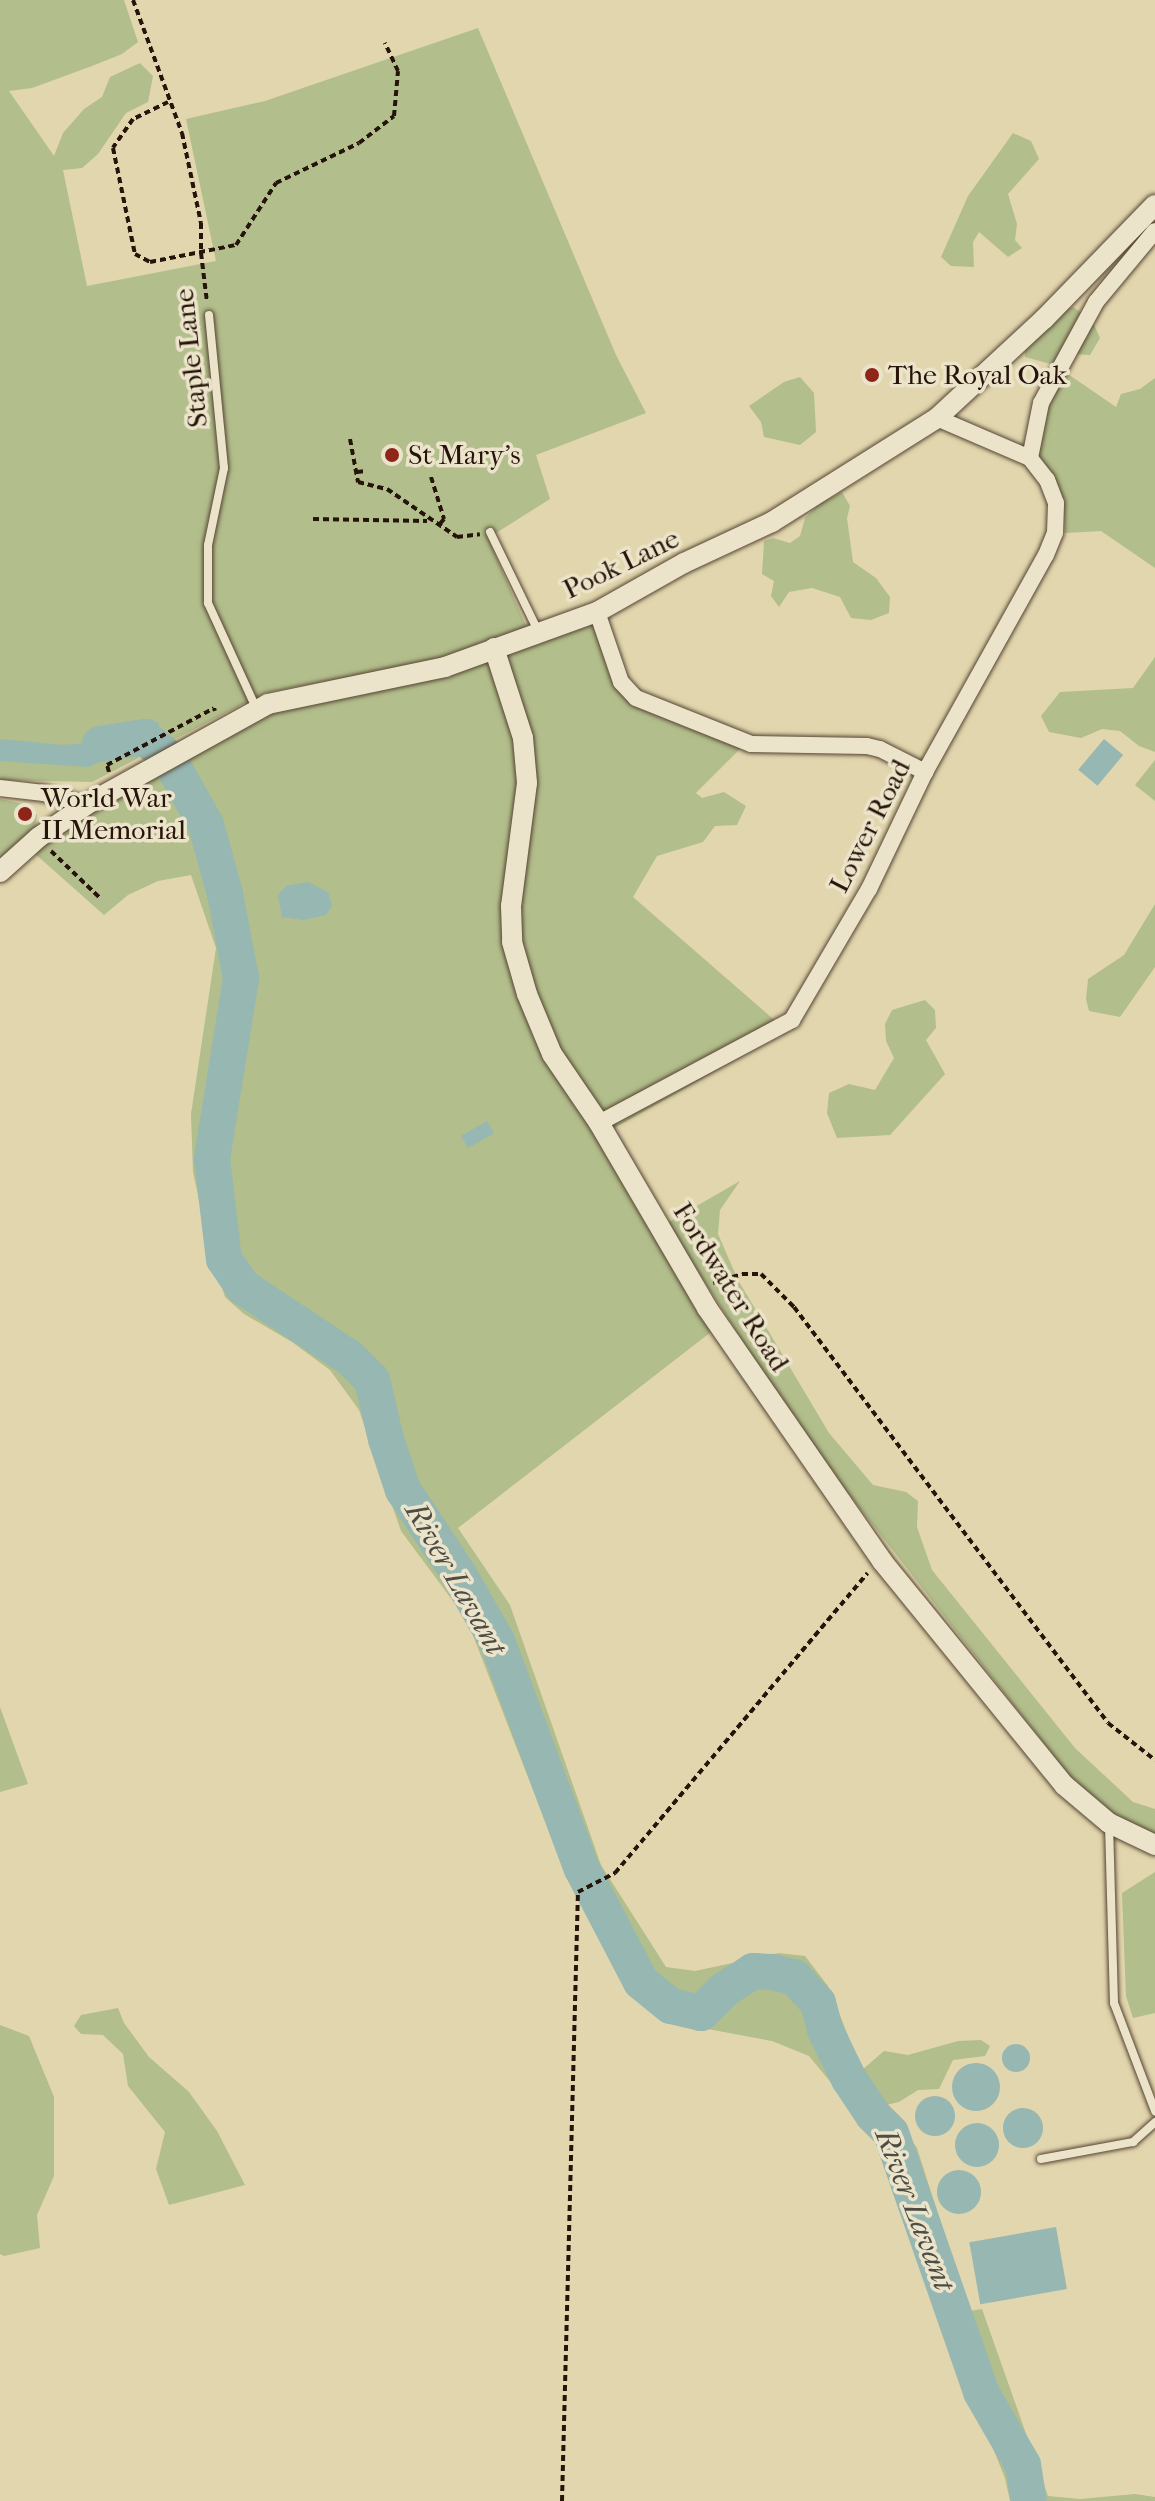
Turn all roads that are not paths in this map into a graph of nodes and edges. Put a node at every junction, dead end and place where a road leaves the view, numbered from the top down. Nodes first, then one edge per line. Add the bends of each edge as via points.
1 (1155, 205) edge
2 (1155, 231) edge
3 (209, 315) road end
4 (937, 418) junction
5 (1030, 458) junction
6 (490, 532) road end
7 (597, 612) junction
8 (538, 631) junction
9 (494, 648) junction
10 (257, 711) junction
11 (925, 772) junction
12 (0, 782) edge
13 (0, 788) edge
14 (86, 805) junction
15 (0, 872) edge
16 (599, 1123) junction
17 (1109, 1823) junction
18 (1155, 1845) edge
19 (1155, 2111) edge
20 (1155, 2122) edge
21 (1041, 2159) dead end

1 - 4 street, Pook Lane
2 - 5 street via 1096,302 1041,403
3 - 10 lane, Staple Lane via 224,468 208,545 208,603
4 - 5 street
4 - 7 street, Pook Lane via 772,522
5 - 11 street, Lower Road via 1056,503 1055,533
6 - 8 lane
7 - 8 street, Pook Lane
7 - 11 street via 621,682 636,698 751,744 867,746
8 - 9 street, Pook Lane
9 - 10 street, Pook Lane via 445,667 268,704
9 - 16 street, Fordwater Road via 523,738 527,783 511,906 512,942 552,1054
10 - 14 street, Pook Lane
11 - 16 street, Lower Road via 869,889 792,1020
12 - 13 lane
13 - 14 street
14 - 15 street, Pook Lane
16 - 17 street, Fordwater Road via 707,1308 882,1561 1064,1785
17 - 18 street, Fordwater Road
17 - 19 lane via 1114,2003
20 - 21 lane via 1133,2142

